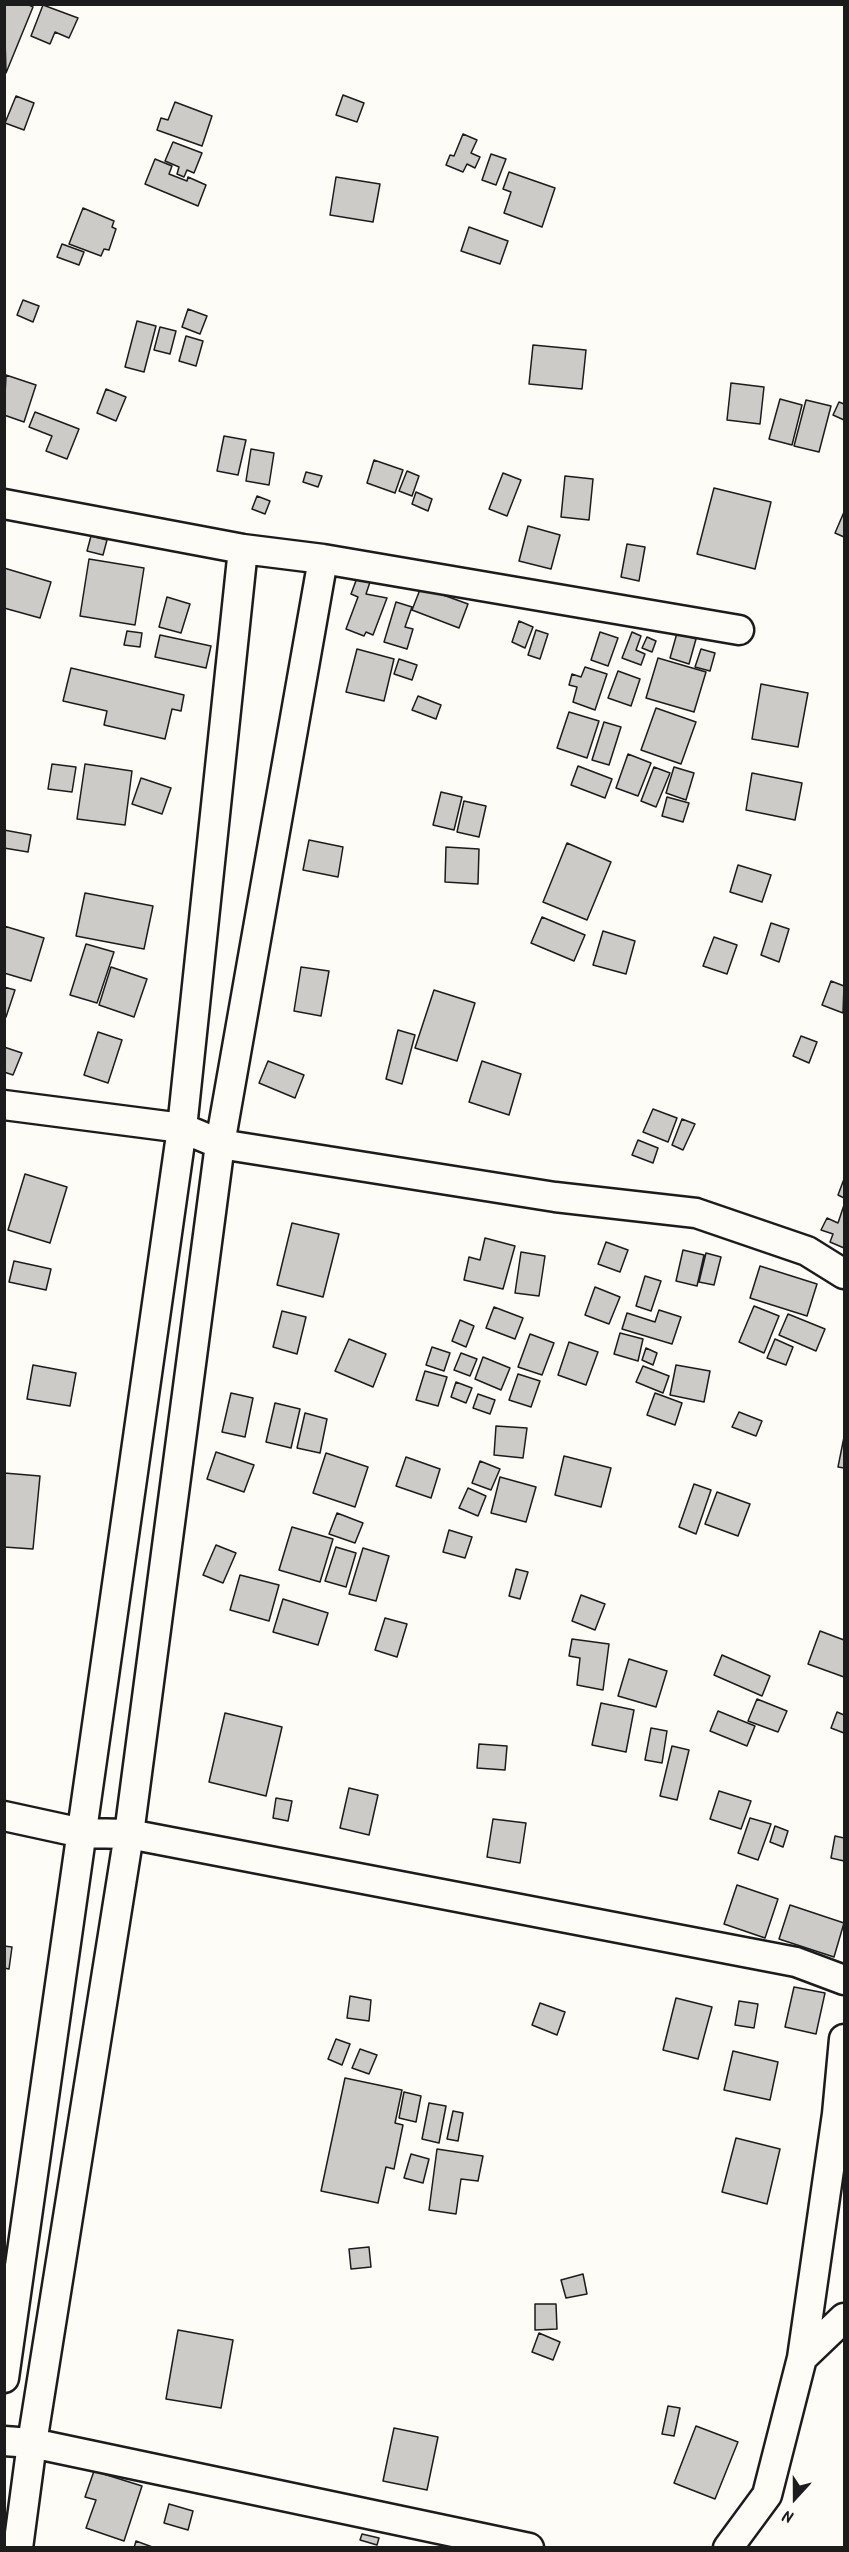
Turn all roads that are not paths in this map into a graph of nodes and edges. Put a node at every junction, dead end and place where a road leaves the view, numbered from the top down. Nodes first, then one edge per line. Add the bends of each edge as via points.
1 (4, 504) edge
2 (243, 549) junction
3 (323, 559) junction
4 (739, 630) dead end
5 (4, 1105) edge
6 (182, 1128) junction
7 (220, 1144) junction
8 (844, 1274) edge
9 (4, 1816) edge
10 (82, 1833) junction
11 (129, 1834) junction
12 (844, 1980) edge
13 (844, 2039) edge
14 (844, 2318) edge
15 (802, 2358) junction
16 (4, 2378) edge
17 (18, 2442) edge
18 (18, 2547) edge
19 (529, 2547) edge
20 (728, 2547) edge

1 - 2 street
2 - 3 street
2 - 6 street
3 - 4 street
3 - 7 street
5 - 6 street
6 - 7 street
6 - 10 street
7 - 8 street via 555,1197 696,1213 807,1251
7 - 11 street
9 - 10 street
10 - 11 street
10 - 16 street
11 - 12 street via 796,1962
11 - 17 street
13 - 15 street
14 - 15 street
15 - 20 street via 767,2495
17 - 18 street
17 - 19 street

